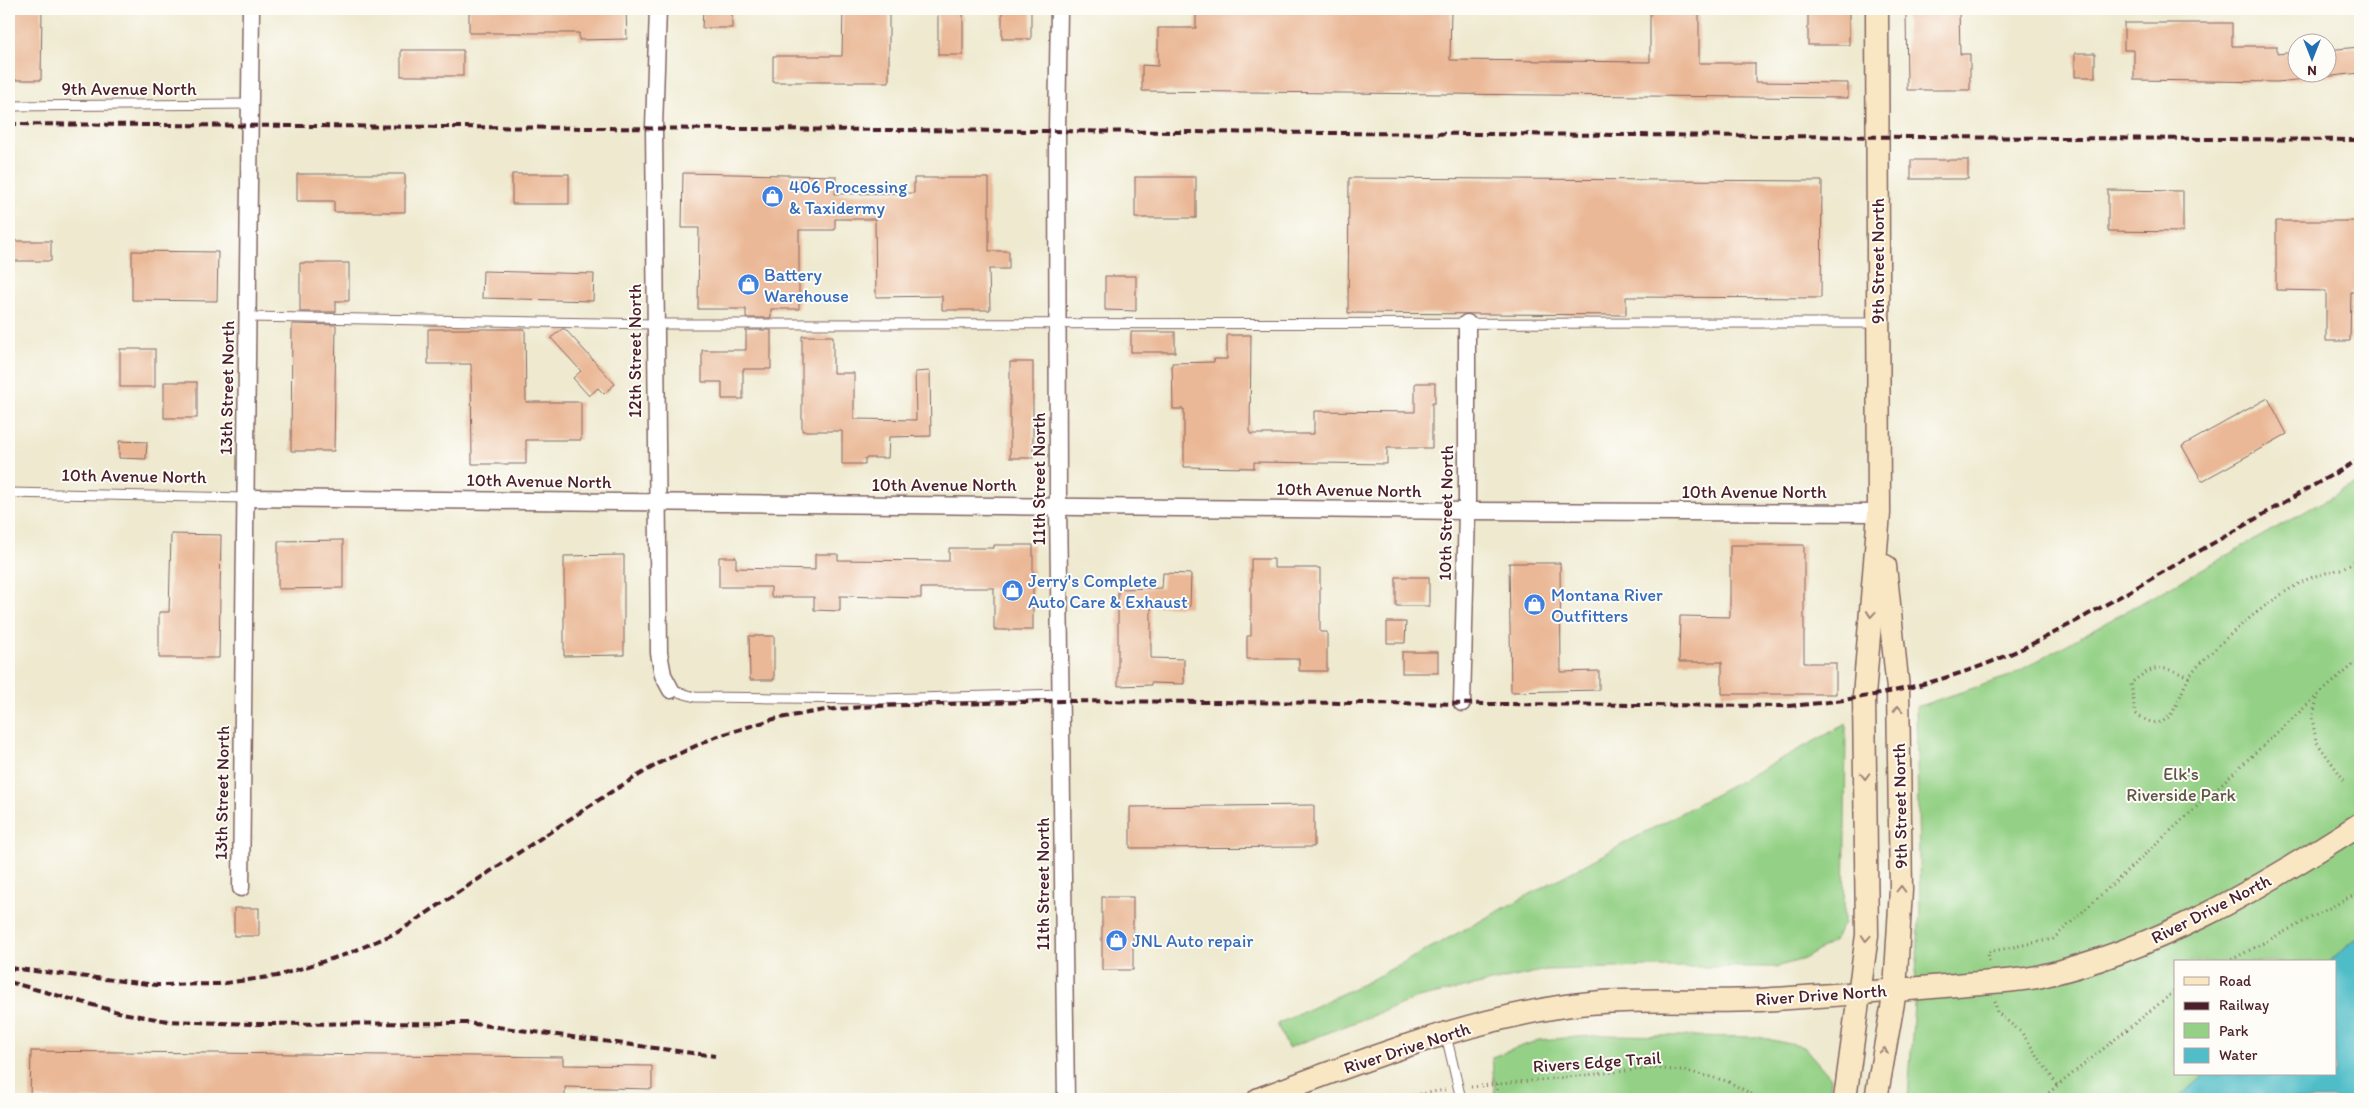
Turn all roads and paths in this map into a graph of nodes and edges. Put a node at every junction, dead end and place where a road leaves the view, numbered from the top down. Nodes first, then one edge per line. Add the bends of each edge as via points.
1 (252, 9) edge
2 (658, 9) edge
3 (1059, 9) edge
4 (1877, 9) edge
5 (250, 104) junction
6 (9, 106) edge
7 (247, 317) junction
8 (1058, 323) junction
9 (1466, 323) junction
10 (1879, 323) junction
11 (655, 324) junction
12 (9, 493) edge
13 (246, 498) junction
14 (656, 502) junction
15 (1058, 506) junction
16 (1467, 511) junction
17 (1879, 513) junction
18 (2360, 558) edge
19 (2360, 659) edge
20 (2190, 677) junction
21 (671, 690) joint
22 (1062, 694) junction
23 (2318, 695) junction
24 (1462, 703) dead end
25 (2344, 780) dead end
26 (2360, 824) edge
27 (241, 888) dead end
28 (2360, 892) edge
29 (2231, 960) edge
30 (1989, 966) dead end
31 (1895, 990) junction
32 (2174, 992) edge
33 (1860, 994) junction
34 (1996, 1012) dead end
35 (1446, 1032) junction
36 (1497, 1084) junction
37 (1488, 1085) dead end
38 (2057, 1085) junction
39 (1423, 1093) dead end
40 (1066, 1099) edge
41 (1259, 1099) edge
42 (1390, 1099) edge
43 (1461, 1099) edge
44 (1497, 1099) edge
45 (1761, 1099) edge
46 (1845, 1099) edge
47 (1876, 1099) edge
48 (2041, 1099) edge

1 - 5 street, 13th Street North
2 - 11 street, 12th Street North via 654,127
3 - 8 street, 11th Street North
4 - 10 main road, 9th Street North
5 - 6 lane, 9th Avenue North
5 - 7 street, 13th Street North
7 - 11 lane
7 - 13 street, 13th Street North
8 - 9 lane
8 - 11 lane
8 - 15 street, 11th Street North
9 - 10 lane
9 - 16 street, 10th Street North
10 - 17 main road, 9th Street North
11 - 14 street, 12th Street North
12 - 13 lane, 10th Avenue North
13 - 14 street, 10th Avenue North
13 - 27 street, 13th Street North
14 - 15 street, 10th Avenue North
14 - 21 street, 12th Street North via 660,653 663,675
15 - 16 street, 10th Avenue North
15 - 22 street, 11th Street North
16 - 17 street, 10th Avenue North
16 - 24 street, 10th Street North
31 -> 17 main road, 9th Street North via 1901,890 1898,689
17 -> 33 main road, 9th Street North via 1864,696 1866,935
18 - 20 path via 2343,568 2305,580 2256,613
19 - 23 path
20 - 20 path via 2172,715 2159,722 2146,722 2135,713 2131,683 2145,672 2164,667
21 - 22 lane via 695,698 881,699
22 - 40 street, 11th Street North
23 - 25 path via 2312,718 2316,741
23 - 30 path via 2053,939 1988,952
26 - 31 main road, River Drive North via 2296,865 2210,913 2123,952 2036,977
28 - 29 path
31 - 33 main road, River Drive North
47 -> 31 main road, 9th Street North
32 - 38 path
33 - 35 main road, River Drive North via 1732,1001 1642,1000 1558,1007
33 - 46 main road, 9th Street North
34 - 38 path via 2022,1033
35 - 41 main road, River Drive North
35 - 43 lane
36 - 37 path, Rivers Edge Trail
36 - 44 path
36 - 45 path, Rivers Edge Trail via 1654,1068 1727,1081
38 - 48 path
39 - 42 path

